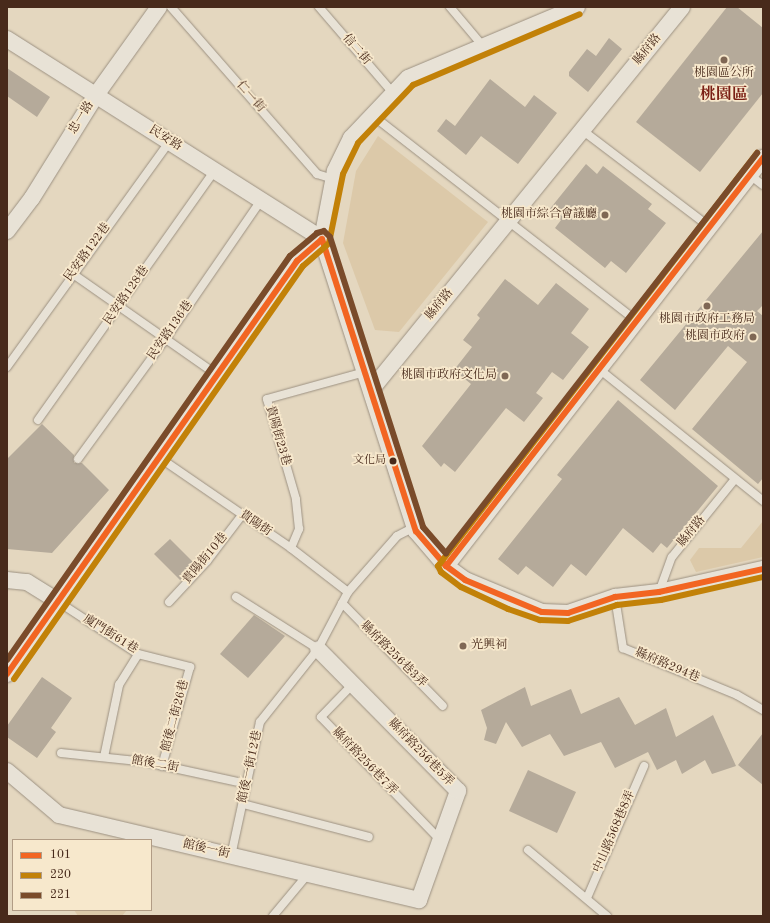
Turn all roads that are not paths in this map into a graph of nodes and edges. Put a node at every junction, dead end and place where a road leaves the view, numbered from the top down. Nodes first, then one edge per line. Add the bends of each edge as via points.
1 (159, 7) edge
2 (171, 7) edge
3 (319, 7) edge
4 (450, 7) edge
5 (577, 7) edge
6 (682, 7) edge
7 (7, 39) edge
8 (482, 45) junction
9 (394, 93) junction
10 (96, 96) junction
11 (372, 115) junction
12 (582, 130) junction
13 (170, 141) junction
14 (763, 158) edge
15 (214, 171) junction
16 (750, 175) junction
17 (334, 179) junction
18 (763, 185) edge
19 (261, 200) junction
20 (509, 220) junction
21 (710, 227) junction
22 (7, 231) edge
23 (322, 239) junction
24 (73, 274) junction
25 (120, 308) junction
26 (637, 321) junction
27 (167, 337) junction
28 (7, 367) edge
29 (599, 369) junction
30 (365, 372) junction
31 (217, 374) junction
32 (371, 390) junction
33 (38, 420) dead end
34 (160, 458) junction
35 (78, 459) dead end
36 (735, 479) junction
37 (763, 502) edge
38 (242, 515) junction
39 (415, 527) junction
40 (291, 548) junction
41 (446, 566) junction
42 (763, 569) edge
43 (7, 580) edge
44 (348, 592) junction
45 (660, 592) junction
46 (236, 596) dead end
47 (615, 597) junction
48 (58, 601) junction
49 (169, 602) dead end
50 (342, 603) junction
51 (318, 649) junction
52 (138, 654) junction
53 (190, 667) joint
54 (7, 674) edge
55 (353, 684) junction
56 (443, 706) dead end
57 (763, 710) edge
58 (61, 753) dead end
59 (104, 757) junction
60 (162, 766) junction
61 (644, 766) dead end
62 (7, 771) edge
63 (247, 784) junction
64 (242, 804) junction
65 (368, 837) dead end
66 (440, 840) junction
67 (528, 850) dead end
68 (231, 856) junction
69 (308, 874) junction
70 (586, 898) junction
71 (419, 900) joint
72 (273, 916) edge
73 (607, 916) edge

1 - 10 street, 忠一路
2 - 17 lane, 仁一街 via 316,174
3 - 9 lane, 信二街
4 - 8 lane
5 - 8 street
6 - 12 street, 縣府路
7 - 10 street, 民安路
8 - 9 street via 408,78
9 - 11 street
10 - 13 street, 民安路
10 - 22 street, 忠一路 via 32,198
11 - 17 street via 351,138
11 - 20 lane
12 - 20 street, 縣府路
12 - 21 lane
13 - 15 street, 民安路
13 - 24 lane, 民安路122巷
14 - 16 street
15 - 19 street, 民安路
15 - 25 lane, 民安路128巷
16 - 18 lane
16 - 21 street
17 - 23 street
19 - 23 street, 民安路
19 - 27 lane, 民安路136巷
20 - 26 lane
20 - 32 street, 縣府路
21 - 26 street
23 - 30 street
23 - 31 street via 297,261
24 - 25 lane
24 - 28 lane, 民安路122巷
25 - 27 lane
25 - 33 lane, 民安路128巷
26 - 29 street
27 - 31 lane
27 - 35 lane, 民安路136巷
29 - 36 lane
29 - 41 street
30 - 32 street
30 - 40 lane, 貴陽街23巷 via 267,399 296,499 299,528
31 - 34 street
32 - 39 street
34 - 38 lane, 貴陽街
34 - 48 street
36 - 37 lane
36 - 45 lane, 縣府路 via 672,557
38 - 40 lane, 貴陽街
38 - 49 lane, 貴陽街10巷 via 207,561
39 - 41 street
39 - 44 lane, 館後一街12巷 via 397,536
40 - 44 lane, 貴陽街
41 - 47 street via 465,580 542,612 568,613
42 - 45 street
43 - 48 street via 27,582
44 - 50 lane, 館後一街12巷
45 - 47 street
46 - 51 lane
47 - 57 lane, 縣府路294巷 via 623,648 737,695
48 - 52 lane, 廈門街61巷
48 - 54 street
50 - 51 lane, 館後一街12巷
50 - 56 lane, 縣府路256巷3弄
51 - 55 street, 縣府路256巷5弄
51 - 63 lane, 館後一街12巷 via 260,722
52 - 53 lane, 廈門街61巷
52 - 59 lane via 119,685
53 - 60 lane, 館後二街26巷
55 - 66 street, 縣府路256巷5弄 via 458,791
55 - 66 lane, 縣府路256巷7弄 via 321,717
58 - 59 lane, 館後二街
59 - 60 lane, 館後二街
60 - 63 lane, 館後二街
61 - 70 lane, 中山路568巷8弄
62 - 68 street, 館後一街 via 59,815
63 - 64 lane, 館後一街12巷
64 - 65 lane
64 - 68 lane, 館後一街12巷
66 - 71 street, 縣府路256巷5弄
67 - 70 lane
68 - 69 street, 館後一街
69 - 71 street, 館後一街
69 - 72 lane
70 - 73 lane

